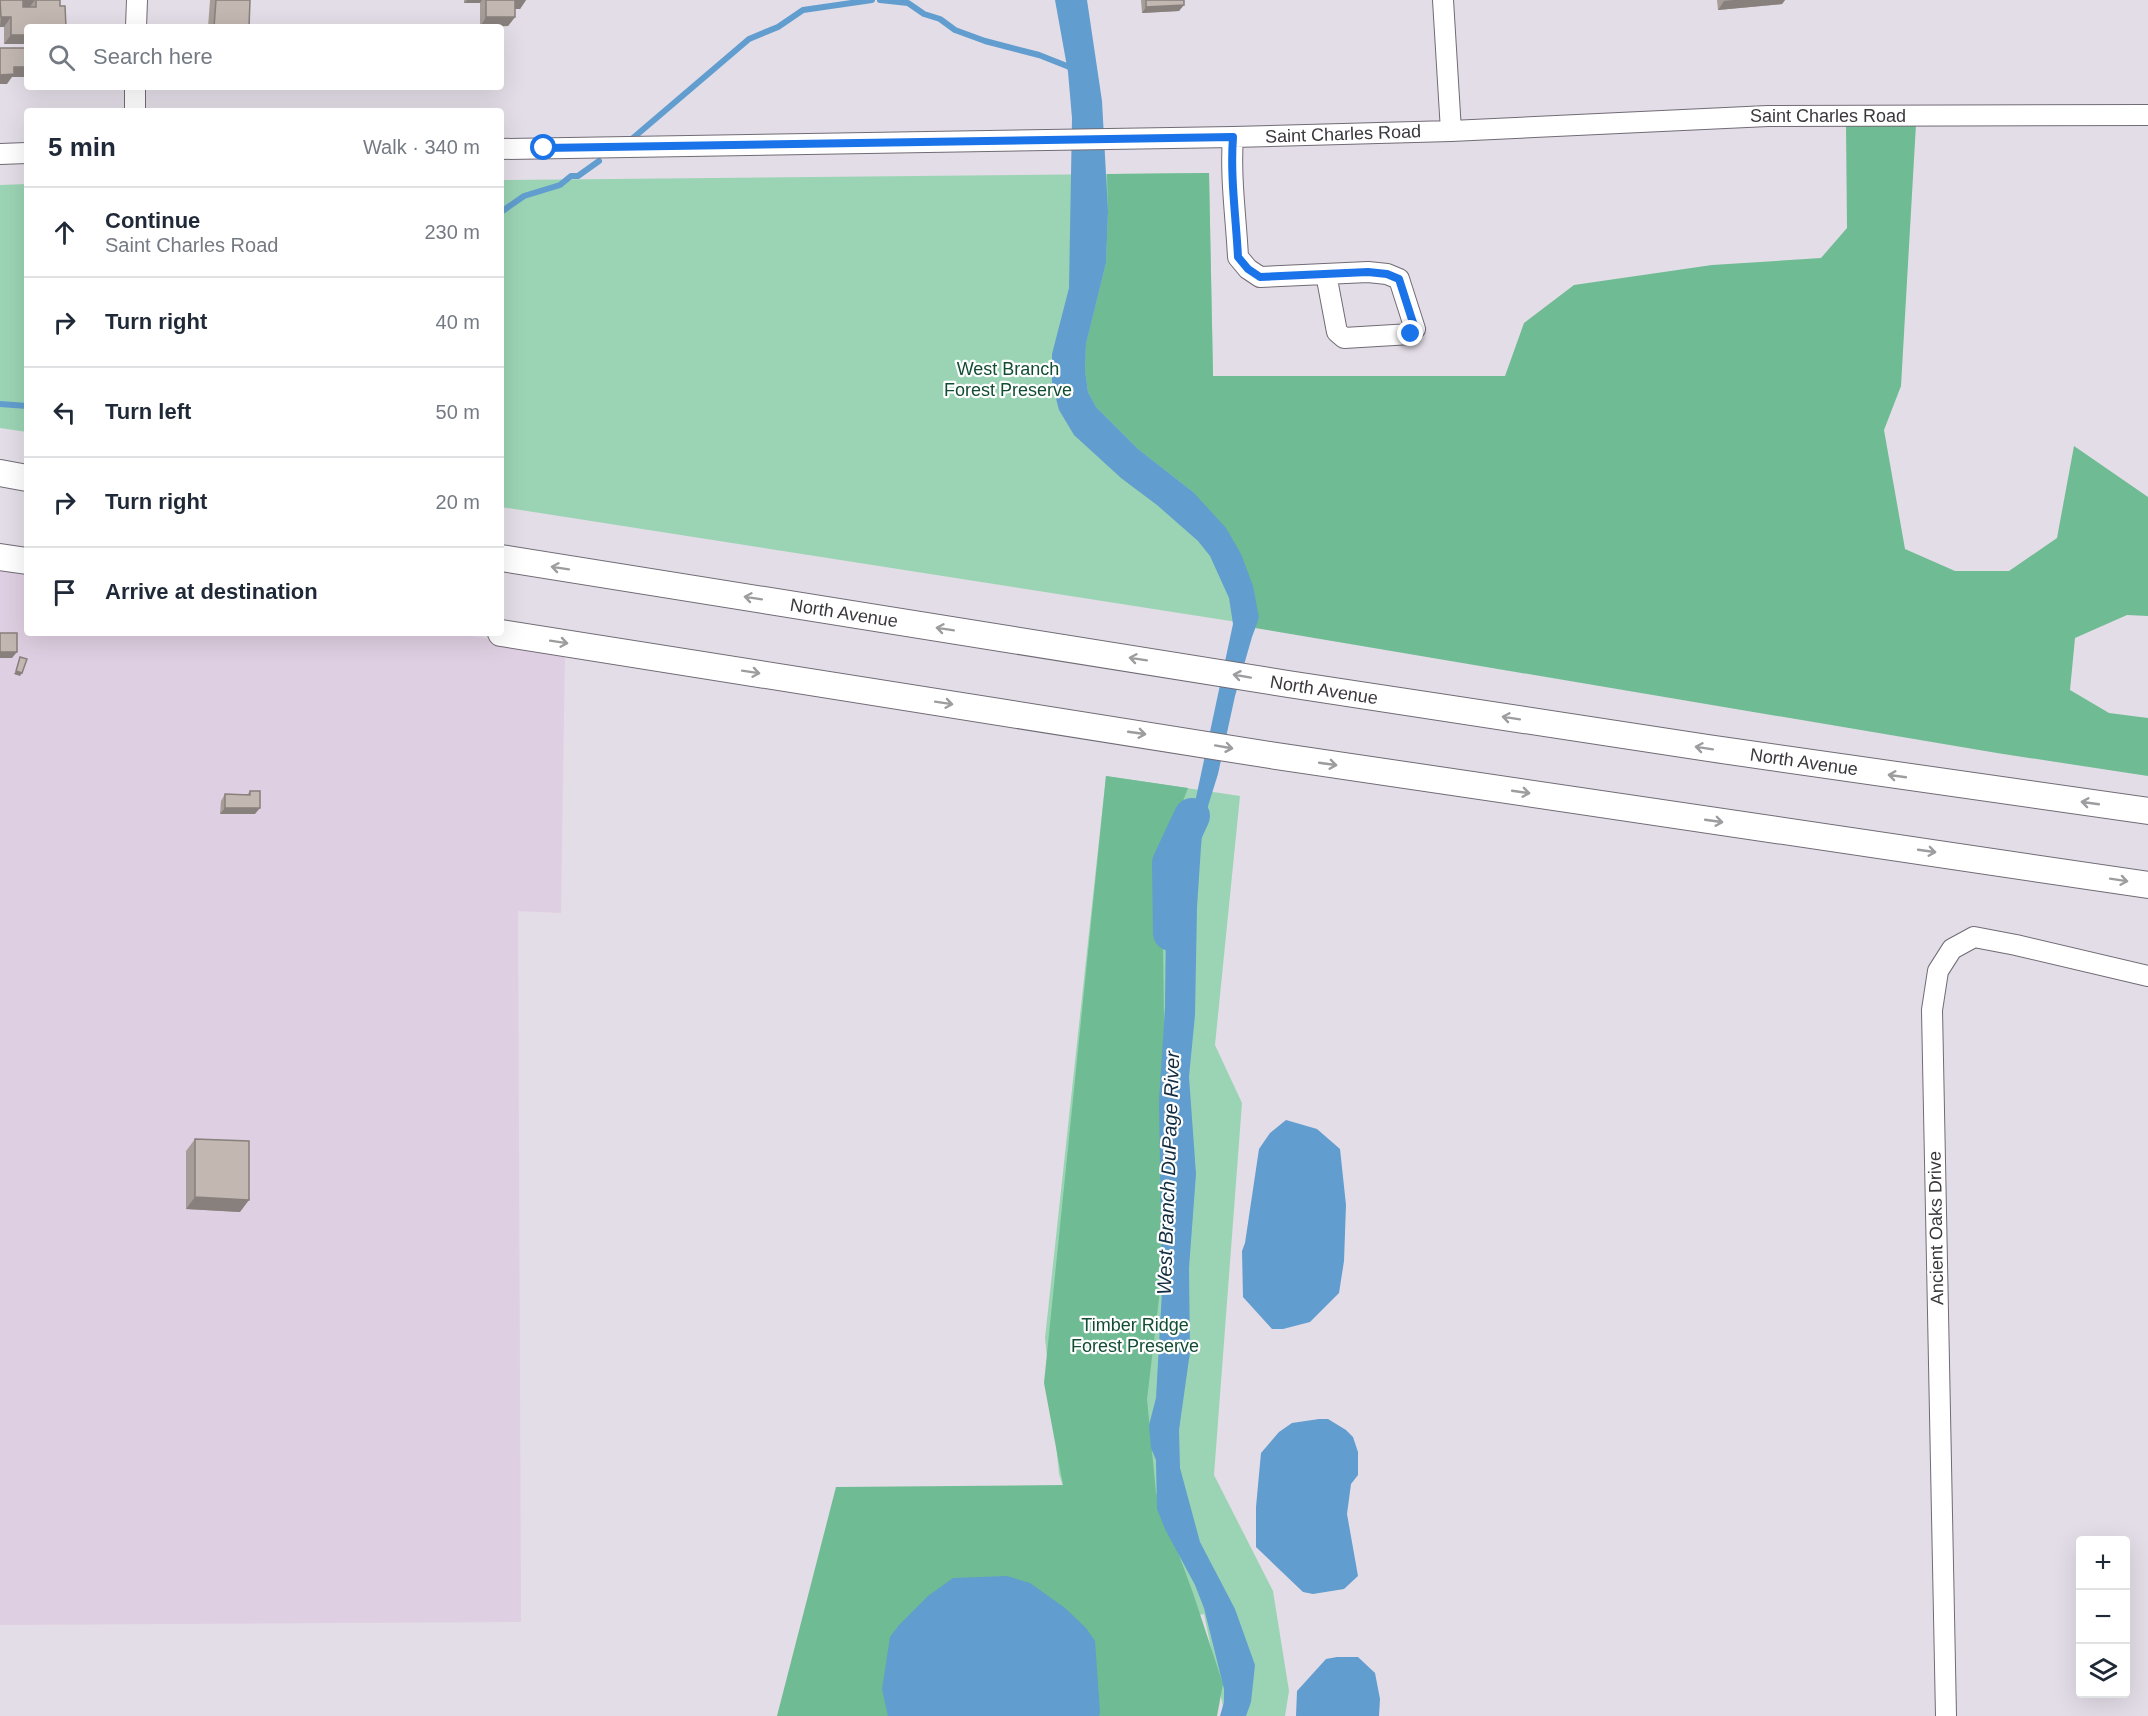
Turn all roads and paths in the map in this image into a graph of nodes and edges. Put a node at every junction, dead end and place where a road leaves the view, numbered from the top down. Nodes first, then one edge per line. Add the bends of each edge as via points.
1 (137, 0) edge
2 (1443, 0) edge
3 (136, 24) edge
4 (135, 90) edge
5 (135, 108) edge
6 (2148, 115) edge
7 (1451, 131) junction
8 (1233, 137) junction
9 (504, 149) edge
10 (24, 153) edge
11 (0, 154) edge
12 (1326, 274) junction
13 (0, 473) edge
14 (24, 477) edge
15 (0, 557) edge
16 (504, 558) edge
17 (24, 561) edge
18 (504, 633) edge
19 (2148, 811) edge
20 (2148, 885) edge
21 (2148, 976) edge
22 (1946, 1716) edge

1 - 3 street
2 - 7 street
4 - 5 street
6 - 7 street, Saint Charles Road via 1768,116
7 - 8 street, Saint Charles Road
8 - 9 street, Saint Charles Road
8 - 12 street via 1231,167 1241,263 1260,277
10 - 11 street
12 - 12 street via 1368,272 1399,279 1415,329 1411,334 1344,338 1337,332
13 - 14 main road
15 - 17 main road
19 -> 16 main road, North Avenue via 1288,684
18 -> 20 main road via 1270,755
21 - 22 street, Ancient Oaks Drive via 1974,937 1952,949 1938,970 1932,1010

